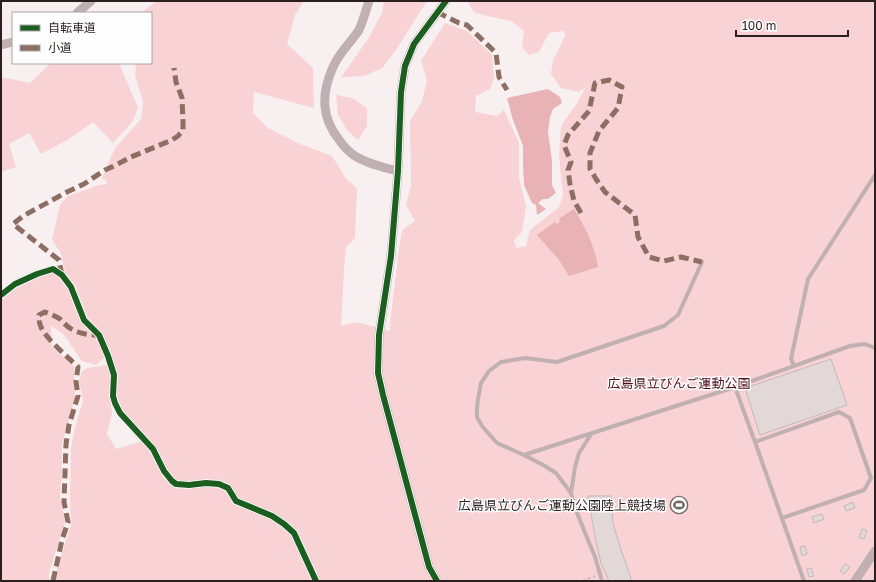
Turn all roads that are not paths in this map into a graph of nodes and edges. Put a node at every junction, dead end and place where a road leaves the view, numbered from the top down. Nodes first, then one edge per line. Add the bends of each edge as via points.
1 (91, 1) edge
2 (369, 1) edge
3 (446, 1) edge
4 (78, 12) edge
5 (12, 42) edge
6 (1, 45) edge
7 (398, 171) junction
8 (875, 176) edge
9 (702, 262) dead end
10 (1, 295) edge
11 (875, 348) edge
12 (794, 366) junction
13 (735, 387) junction
14 (592, 433) junction
15 (755, 442) junction
16 (524, 455) junction
17 (571, 493) junction
18 (782, 518) junction
19 (875, 551) edge
20 (316, 581) edge
21 (437, 581) edge
22 (602, 581) edge
23 (804, 581) edge
24 (855, 581) edge

1 - 4 street
2 - 7 street via 359,29 333,65 326,84 325,109 335,135 346,149 356,156
3 - 7 street via 414,44 405,66 401,92
5 - 6 street
7 - 21 street via 391,256 379,335 378,373 429,567
8 - 12 lane via 808,279 791,359
9 - 16 lane via 678,315 664,326 557,362 525,358 501,362 489,371 481,383 478,399 478,416 482,426 498,443
10 - 20 street via 37,274 53,269 62,275 72,287 84,320 99,335 108,356 114,375 113,396 120,413 153,449 172,481 176,484 189,485 219,484 228,488 236,501 272,516 284,524 294,533
11 - 12 lane via 865,344 850,346
12 - 13 lane
13 - 14 lane
13 - 15 lane
14 - 16 lane
14 - 17 lane via 579,453
15 - 18 lane
15 - 18 lane via 839,412 850,418 871,478 864,490
16 - 17 lane via 556,473
17 - 22 lane
18 - 23 lane
19 - 24 street

